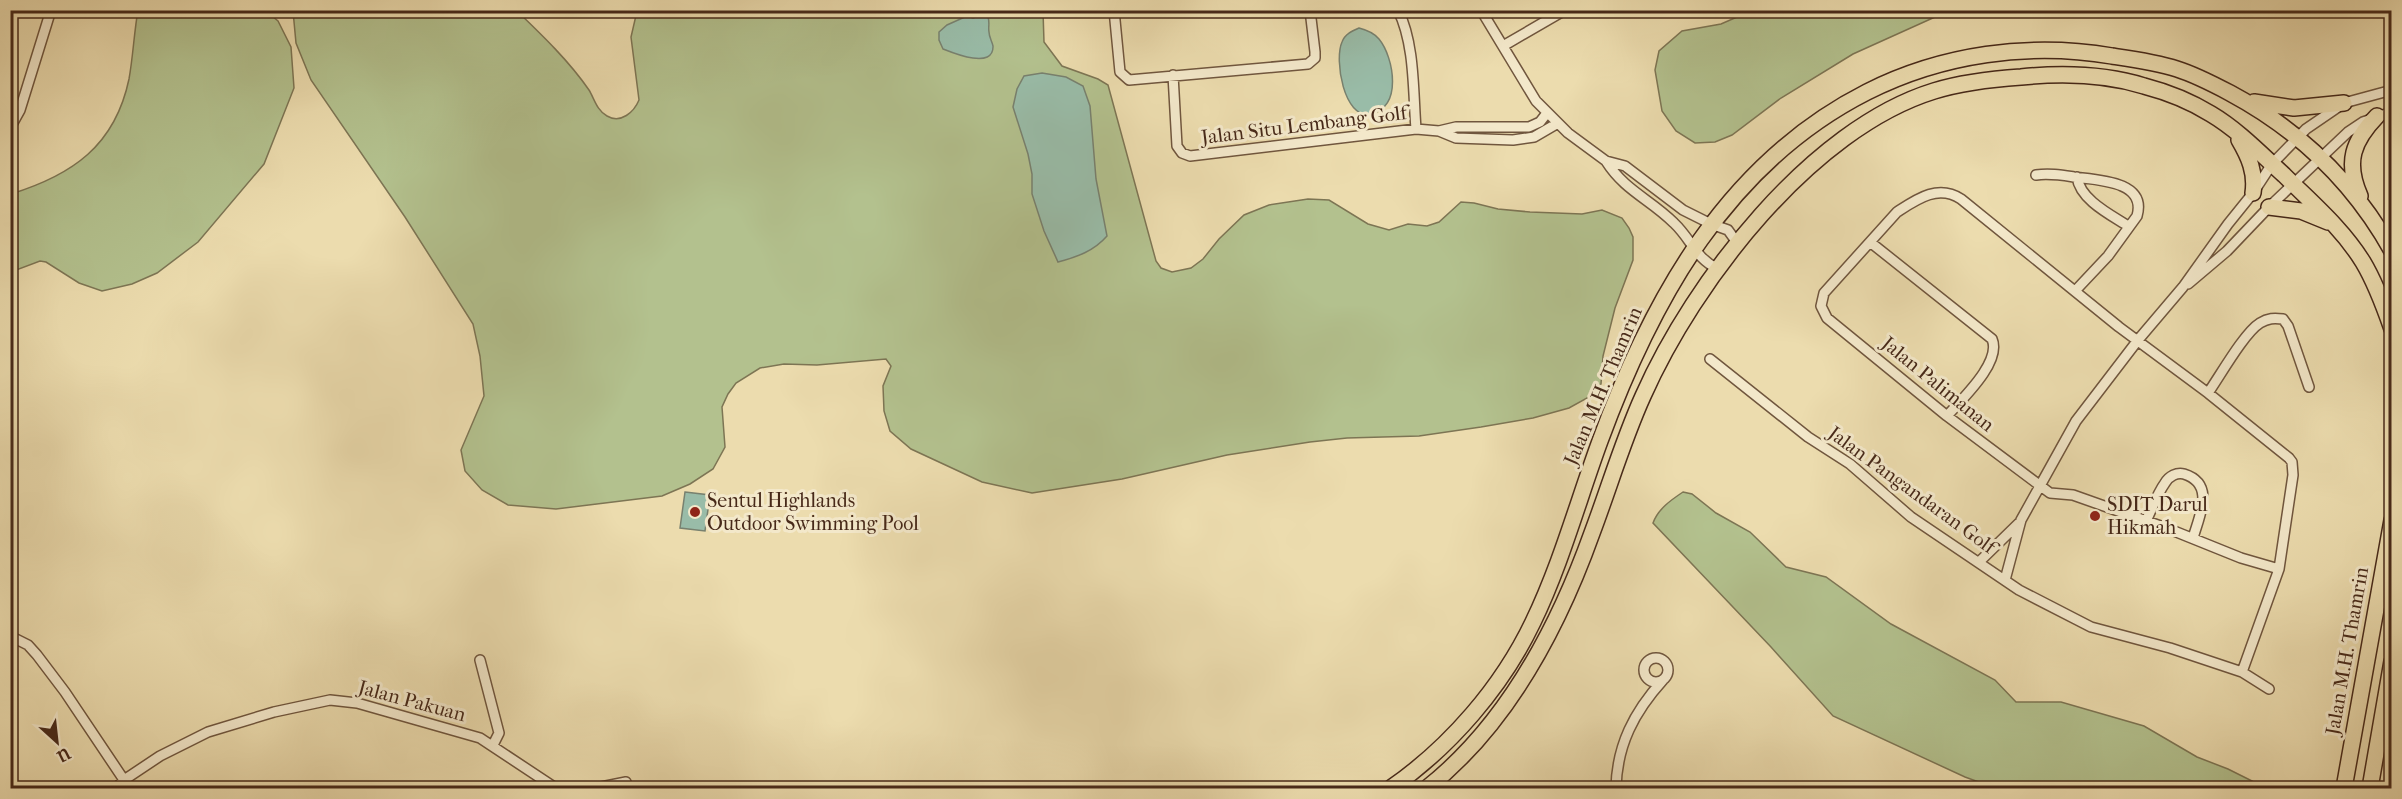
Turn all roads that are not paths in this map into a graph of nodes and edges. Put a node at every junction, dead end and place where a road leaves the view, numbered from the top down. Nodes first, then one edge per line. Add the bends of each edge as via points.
1 (51, 10) edge
2 (1114, 10) edge
3 (1310, 10) edge
4 (1398, 10) edge
5 (1481, 10) edge
6 (1565, 10) edge
7 (1503, 46) junction
8 (1173, 75) junction
9 (2391, 90) edge
10 (2245, 100) junction
11 (2344, 103) junction
12 (1547, 113) junction
13 (2384, 114) edge
14 (1558, 123) junction
15 (1498, 126) junction
16 (10, 129) edge
17 (1416, 129) junction
18 (2233, 129) junction
19 (1439, 131) junction
20 (2298, 137) junction
21 (1496, 139) junction
22 (2321, 158) junction
23 (1606, 161) junction
24 (2272, 164) junction
25 (2036, 174) dead end
26 (2078, 177) junction
27 (2294, 185) junction
28 (2253, 193) junction
29 (2269, 207) junction
30 (2367, 210) junction
31 (1711, 224) junction
32 (2128, 226) junction
33 (2336, 226) junction
34 (1870, 242) junction
35 (1738, 244) junction
36 (1694, 249) junction
37 (2391, 251) edge
38 (1718, 269) junction
39 (2183, 287) junction
40 (2075, 291) junction
41 (2391, 329) edge
42 (2138, 340) junction
43 (1710, 359) dead end
44 (2309, 387) dead end
45 (2208, 393) junction
46 (1947, 416) junction
47 (2039, 485) junction
48 (2021, 520) junction
49 (2391, 520) edge
50 (2146, 521) junction
51 (2193, 538) junction
52 (1979, 562) junction
53 (2279, 569) junction
54 (2005, 580) junction
55 (10, 636) edge
56 (480, 660) dead end
57 (2391, 661) edge
58 (2242, 672) junction
59 (1663, 680) dead end
60 (2269, 689) dead end
61 (493, 746) junction
62 (124, 780) junction
63 (611, 787) edge
64 (116, 789) edge
65 (561, 789) edge
66 (596, 789) edge
67 (627, 789) edge
68 (1391, 789) edge
69 (1427, 789) edge
70 (1616, 789) edge
71 (2344, 789) edge
72 (2370, 789) edge

1 - 16 street via 20,110
2 - 8 street via 1121,75 1129,80
3 - 8 street via 1315,52 1311,63
4 - 17 street via 1408,40
5 - 7 street
6 - 7 street
7 - 12 street via 1523,82
8 - 17 street, Jalan Situ Lembang Golf via 1177,146 1185,155
9 - 11 street
10 - 11 main road via 2295,108
10 - 20 main road, Jalan M.H. Thamrin
10 - 31 main road, Jalan M.H. Thamrin via 2176,68 2092,52 2045,51 1962,58 1882,84 1816,121 1762,166
11 - 20 street
12 - 14 street
12 - 15 street, Jalan Situ Lembang Golf via 1529,127
13 - 22 street via 2348,132
13 - 30 main road via 2362,131 2354,150 2351,171
14 - 21 street, Jalan Situ Lembang Golf via 1534,137
14 - 23 street
15 - 19 street, Jalan Situ Lembang Golf
15 - 21 street
17 - 19 street, Jalan Situ Lembang Golf
18 - 24 main road, Jalan M.H. Thamrin
18 - 28 main road via 2253,171
18 - 35 main road, Jalan M.H. Thamrin via 2168,92 2130,82 2041,75 1974,80 1931,92 1853,130 1785,189
19 - 21 street, Jalan Situ Lembang Golf via 1456,138
20 - 22 main road, Jalan M.H. Thamrin
20 - 24 street
22 - 27 street
22 - 30 main road, Jalan M.H. Thamrin
23 - 31 street via 1625,166 1683,210
23 - 36 street via 1617,179 1673,222
24 - 27 main road, Jalan M.H. Thamrin
24 - 28 street
25 - 26 street
26 - 32 street via 2080,188 2096,204
26 - 32 street via 2103,180 2132,193 2139,209
27 - 29 street
27 - 33 main road, Jalan M.H. Thamrin
28 - 39 street
29 - 33 main road via 2301,211
29 - 39 street via 2207,270
30 - 37 main road, Jalan M.H. Thamrin
31 - 35 street via 1728,230
31 - 36 main road, Jalan M.H. Thamrin
32 - 40 street via 2108,256
33 - 41 main road, Jalan M.H. Thamrin via 2365,265
34 - 40 street via 1897,212 1935,192 1949,192
34 - 46 street via 1992,339 1993,356 1980,379
34 - 46 street, Jalan Palimanan via 1828,288 1821,306 1827,318
35 - 38 main road, Jalan M.H. Thamrin
36 - 38 street
36 - 68 main road, Jalan M.H. Thamrin via 1661,302 1631,363 1549,583 1514,657 1456,732
38 - 69 main road, Jalan M.H. Thamrin via 1666,348 1642,396 1591,537 1548,638 1496,717
39 - 42 street
40 - 42 street
42 - 45 street
42 - 47 street via 2076,421
43 - 52 street, Jalan Pangandaran Golf via 1808,437 1850,464 1911,517
44 - 45 street via 2288,326 2283,319 2272,318 2259,323 2249,334
45 - 53 street via 2292,462
46 - 47 street, Jalan Palimanan
47 - 48 street
47 - 50 street, Jalan Palimanan via 2050,493 2073,495
48 - 52 street
48 - 54 street
49 - 71 main road, Jalan M.H. Thamrin
50 - 51 street, Jalan Palimanan
50 - 51 street via 2165,483 2175,474 2190,476 2204,494
51 - 53 street, Jalan Palimanan
52 - 54 street, Jalan Pangandaran Golf
53 - 58 street
54 - 58 street, Jalan Pangandaran Golf via 2091,627
55 - 62 street via 37,654
56 - 61 street via 499,733
57 - 72 main road
58 - 60 street, Jalan Pangandaran Golf
59 - 70 street via 1627,732 1617,767
61 - 62 street, Jalan Pakuan via 480,738 357,703 330,700 208,732
61 - 65 street, Jalan Pakuan
62 - 64 street, Jalan Pakuan
63 - 66 street
63 - 67 street via 626,782

